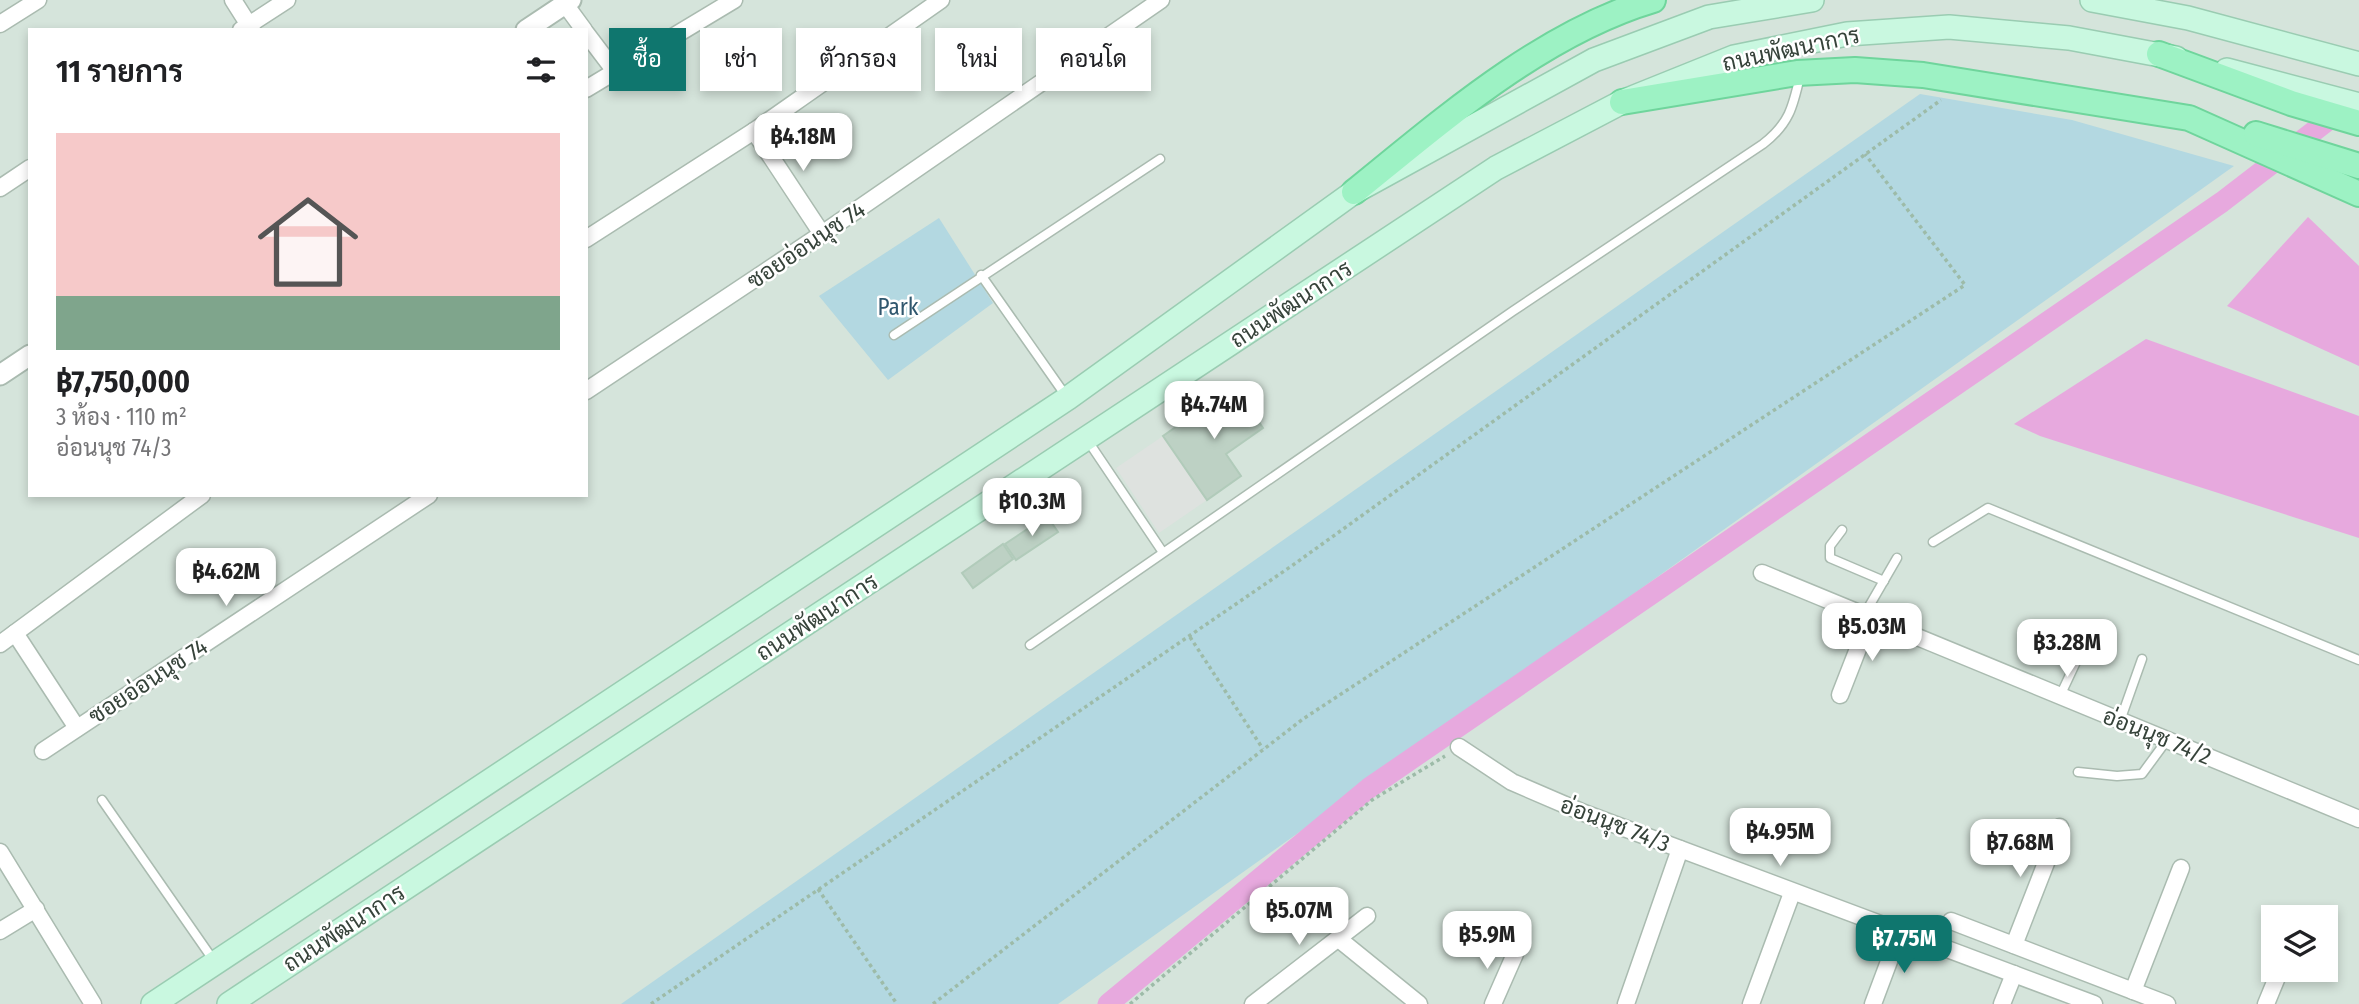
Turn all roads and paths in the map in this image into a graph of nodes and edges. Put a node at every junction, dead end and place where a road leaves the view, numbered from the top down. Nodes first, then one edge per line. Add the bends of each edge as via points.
1 (38, 0) edge
2 (233, 0) edge
3 (286, 0) edge
4 (734, 0) edge
5 (941, 0) edge
6 (1161, 0) edge
7 (1653, 0) edge
8 (1812, 0) edge
9 (2092, 0) edge
10 (566, 1) edge
11 (0, 24) edge
12 (247, 28) edge
13 (529, 28) edge
14 (583, 28) edge
15 (686, 28) edge
16 (588, 36) edge
17 (2159, 54) joint
18 (2355, 63) edge
19 (609, 64) edge
20 (1801, 73) junction
21 (609, 74) edge
22 (588, 88) edge
23 (2296, 95) junction
24 (1945, 97) dead end
25 (1622, 102) junction
26 (2359, 105) edge
27 (2359, 123) edge
28 (754, 131) junction
29 (1865, 154) junction
30 (1160, 159) dead end
31 (2322, 164) junction
32 (2359, 166) edge
33 (28, 169) edge
34 (0, 188) edge
35 (1354, 192) junction
36 (2359, 194) edge
37 (822, 234) junction
38 (588, 238) edge
39 (981, 275) junction
40 (894, 335) dead end
41 (28, 356) edge
42 (0, 375) edge
43 (588, 390) edge
44 (1068, 398) junction
45 (1087, 439) junction
46 (199, 497) edge
47 (426, 497) edge
48 (1842, 530) dead end
49 (1933, 542) dead end
50 (1163, 551) junction
51 (1896, 558) dead end
52 (1762, 573) dead end
53 (1884, 581) junction
54 (1867, 617) junction
55 (2091, 629) dead end
56 (15, 633) junction
57 (1189, 636) junction
58 (0, 644) edge
59 (1030, 645) dead end
60 (2142, 659) dead end
61 (2359, 660) edge
62 (1840, 695) dead end
63 (2060, 696) junction
64 (2120, 721) junction
65 (77, 728) junction
66 (2167, 740) junction
67 (1459, 747) joint
68 (1263, 749) junction
69 (43, 751) dead end
70 (2078, 772) dead end
71 (102, 800) dead end
72 (2359, 819) edge
73 (2060, 827) dead end
74 (1680, 849) junction
75 (0, 852) edge
76 (2182, 868) dead end
77 (818, 889) junction
78 (1792, 893) junction
79 (36, 909) junction
80 (1367, 916) dead end
81 (1951, 921) dead end
82 (0, 931) edge
83 (1900, 932) junction
84 (1340, 940) junction
85 (2014, 945) junction
86 (1515, 954) dead end
87 (215, 964) junction
88 (2014, 974) junction
89 (2275, 982) edge
90 (2133, 991) junction
91 (93, 1004) edge
92 (153, 1004) edge
93 (229, 1004) edge
94 (651, 1004) edge
95 (897, 1004) edge
96 (933, 1004) edge
97 (1130, 1004) edge
98 (1252, 1004) edge
99 (1419, 1004) edge
100 (1493, 1004) edge
101 (1626, 1004) edge
102 (1751, 1004) edge
103 (1873, 1004) edge
104 (2002, 1004) edge
105 (2094, 1004) edge
106 (2168, 1004) edge
107 (2266, 1004) edge

1 - 11 street
2 - 12 street
3 - 12 street
4 - 15 street
5 - 28 street
6 - 37 street, ซอยอ่อนนุช 74
7 - 35 main road via 1561,42 1471,97
8 - 35 main road, ถนนพัฒนาการ via 1709,17 1594,60
9 - 18 main road via 2188,18
10 - 13 street
10 - 14 street
16 - 19 street
17 - 23 main road
17 - 25 main road, ถนนพัฒนาการ via 2069,38 1949,27 1847,34 1734,57
20 - 25 main road
20 - 31 main road via 1855,70 1923,75 2189,118
20 - 50 lane via 1782,130
21 - 22 street
23 - 26 main road
23 - 27 main road
24 - 29 path
25 - 45 main road, ถนนพัฒนาการ via 1496,168
28 - 37 street
28 - 38 street
29 - 57 path
29 - 68 path via 1965,285
30 - 39 lane
31 - 32 main road
31 - 36 main road
33 - 34 street
35 - 44 main road, ถนนพัฒนาการ
37 - 43 street, ซอยอ่อนนุช 74
39 - 40 lane
39 - 44 lane
41 - 42 street
44 - 87 main road, ถนนพัฒนาการ
45 - 50 lane
45 - 93 main road, ถนนพัฒนาการ
46 - 56 street
47 - 65 street, ซอยอ่อนนุช 74
48 - 53 lane via 1830,546 1830,558
49 - 61 lane via 1989,508
50 - 59 lane
51 - 53 lane
52 - 54 street, อ่อนนุช 74/2
53 - 54 lane
54 - 62 street
54 - 63 street, อ่อนนุช 74/2
55 - 63 lane
56 - 58 street
56 - 65 street
57 - 68 path
57 - 77 path
60 - 64 lane
63 - 64 street, อ่อนนุช 74/2
64 - 66 street, อ่อนนุช 74/2
65 - 69 street, ซอยอ่อนนุช 74
66 - 70 lane via 2142,774
66 - 72 street, อ่อนนุช 74/2
67 - 74 street, อ่อนนุช 74/3 via 1512,782
67 - 97 path via 1372,800
68 - 96 path
71 - 87 lane
73 - 85 street
74 - 78 street, อ่อนนุช 74/3
74 - 101 street
75 - 79 street
76 - 90 street
77 - 94 path
77 - 95 path
78 - 83 street, อ่อนนุช 74/3
78 - 102 street
79 - 82 street
79 - 91 street
80 - 84 street
81 - 85 street
83 - 88 street, อ่อนนุช 74/3
83 - 103 street
84 - 98 street
84 - 99 street
85 - 90 street
86 - 100 street
87 - 92 main road, ถนนพัฒนาการ
88 - 104 street
88 - 105 street, อ่อนนุช 74/3
89 - 107 street
90 - 106 street

